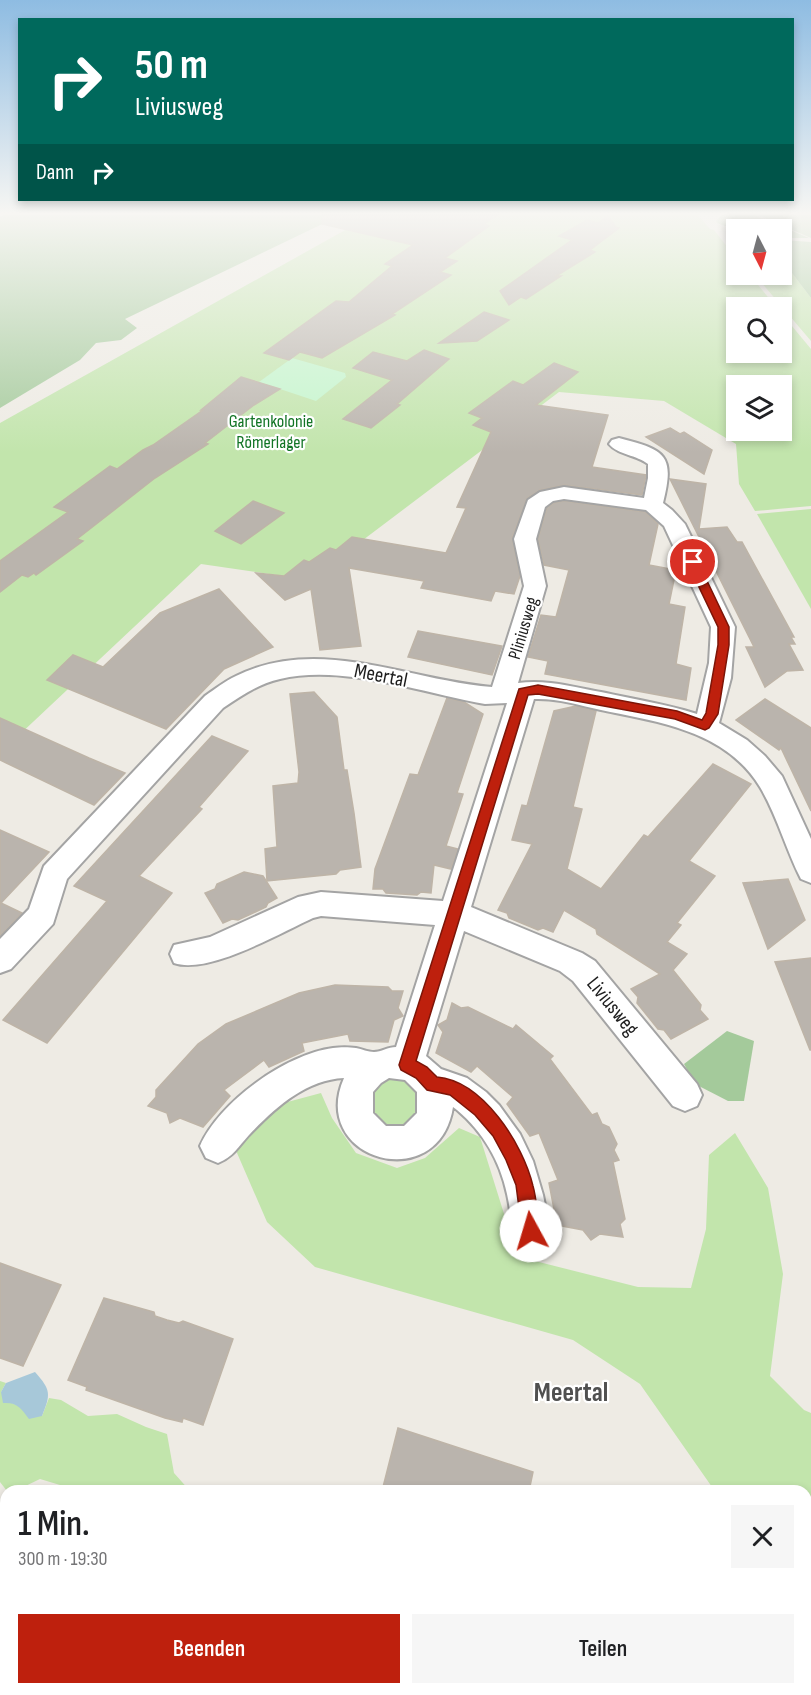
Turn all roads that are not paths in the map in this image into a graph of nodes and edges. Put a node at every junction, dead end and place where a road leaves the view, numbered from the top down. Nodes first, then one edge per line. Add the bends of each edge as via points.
1 (619, 444) dead end
2 (652, 505) junction
3 (513, 693) junction
4 (705, 725) junction
5 (811, 871) edge
6 (455, 914) junction
7 (185, 954) dead end
8 (0, 960) edge
9 (406, 1073) junction
10 (685, 1095) dead end
11 (218, 1146) dead end
12 (531, 1231) dead end

1 - 2 street via 650,454 659,463
2 - 3 street, Pliniusweg via 564,493 547,496 535,504 525,539 535,586
2 - 4 street via 674,524 723,627 712,714
3 - 4 street, Meertal via 538,690 677,715
3 - 6 street
3 - 8 street, Meertal via 488,696 351,669 309,665 240,682 214,702 54,874 42,915
4 - 5 street, Meertal via 742,749 764,771
6 - 7 street, Liviusweg via 321,904 214,949
6 - 9 street
6 - 10 street, Liviusweg via 584,971
9 - 11 street via 363,1062 311,1070 258,1101
9 - 12 street via 456,1090 499,1130 524,1185

